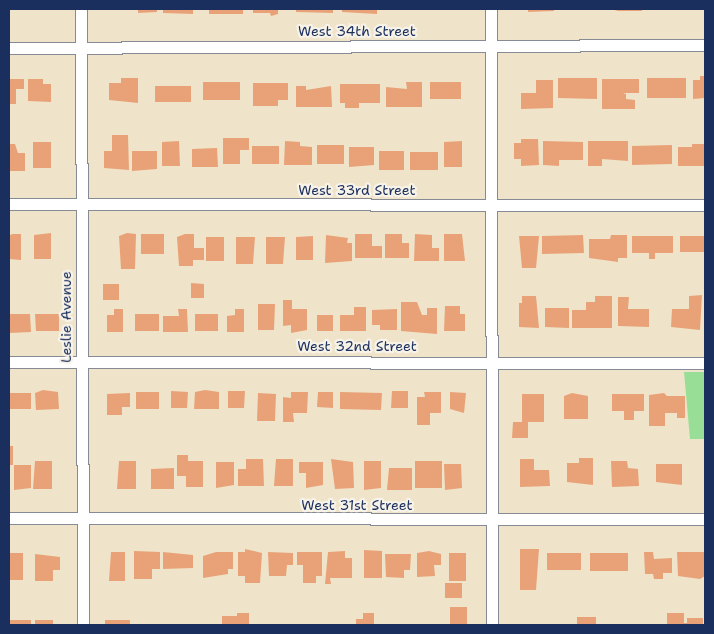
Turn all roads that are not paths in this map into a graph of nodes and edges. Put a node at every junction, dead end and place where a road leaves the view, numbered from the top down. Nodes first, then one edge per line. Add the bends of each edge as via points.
1 (81, 9) edge
2 (491, 9) edge
3 (491, 45) junction
4 (705, 45) edge
5 (9, 48) edge
6 (81, 48) junction
7 (9, 204) edge
8 (705, 204) edge
9 (81, 205) junction
10 (491, 205) junction
11 (81, 361) junction
12 (492, 361) junction
13 (9, 362) edge
14 (705, 363) edge
15 (9, 518) edge
16 (82, 518) junction
17 (705, 519) edge
18 (491, 521) junction
19 (83, 625) edge
20 (492, 625) edge

1 - 6 street, Leslie Avenue
2 - 3 street
3 - 4 street, West 34th Street
3 - 6 street, West 34th Street
3 - 10 street
5 - 6 street, West 34th Street
6 - 9 street, Leslie Avenue
7 - 9 street, West 33rd Street
8 - 10 street, West 33rd Street
9 - 10 street, West 33rd Street
9 - 11 street, Leslie Avenue
10 - 12 street
11 - 12 street, West 32nd Street
11 - 13 street, West 32nd Street
11 - 16 street, Leslie Avenue
12 - 14 street, West 32nd Street
12 - 18 street
15 - 16 street, West 31st Street
16 - 18 street, West 31st Street
16 - 19 street, Leslie Avenue
17 - 18 street, West 31st Street
18 - 20 street

